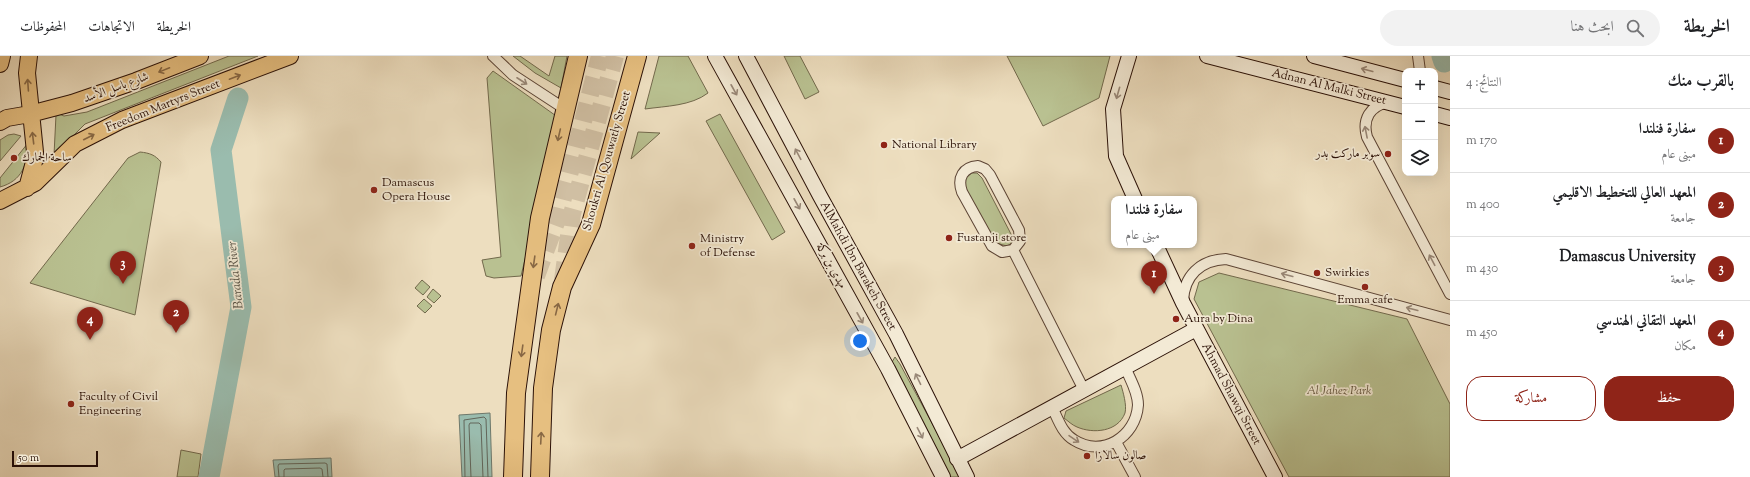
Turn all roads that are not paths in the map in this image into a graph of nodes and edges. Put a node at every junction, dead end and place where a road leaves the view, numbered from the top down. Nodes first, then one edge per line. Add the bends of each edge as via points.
1 (2, 56) edge
2 (29, 56) edge
3 (200, 56) edge
4 (290, 56) edge
5 (493, 56) edge
6 (578, 56) edge
7 (637, 56) edge
8 (715, 56) edge
9 (746, 56) edge
10 (1129, 56) edge
11 (1207, 56) edge
12 (1314, 56) edge
13 (1418, 56) edge
14 (0, 64) edge
15 (1420, 68) edge
16 (1402, 79) edge
17 (1438, 89) edge
18 (1450, 92) edge
19 (1388, 102) junction
20 (1402, 106) edge
21 (565, 109) junction
22 (30, 114) junction
23 (1438, 115) edge
24 (1450, 118) edge
25 (0, 122) edge
26 (26, 188) junction
27 (1135, 196) edge
28 (1, 201) edge
29 (1157, 248) edge
30 (1013, 250) junction
31 (1450, 294) edge
32 (1183, 303) junction
33 (1450, 320) edge
34 (1196, 329) junction
35 (1125, 367) junction
36 (1084, 390) junction
37 (1052, 407) junction
38 (1116, 442) junction
39 (958, 459) junction
40 (513, 477) edge
41 (540, 477) edge
42 (943, 477) edge
43 (967, 477) edge
44 (1135, 477) edge
45 (1275, 477) edge

1 - 14 main road
22 -> 2 main road via 27,73
3 -> 22 main road, شارع باسل الأسد via 83,100
26 -> 4 main road, Freedom Martyrs Street via 35,183 75,144 122,120
5 -> 21 street via 513,75
6 - 21 highway
41 -> 7 highway, Shoukri Al Qouwatly Street via 543,388 551,330 562,287 591,224
8 -> 42 main road, مهدي بن بركة via 888,369
39 -> 9 main road, AlMahdi Ibn Barakeh Street via 896,334
10 -> 27 main road via 1114,109 1116,156
11 - 19 main road, Adnan Al Malki Street
16 -> 12 main road
13 - 15 street
17 - 18 main road
19 - 20 main road, Adnan Al Malki Street
31 -> 19 street via 1366,137 1366,118 1375,107
21 -> 40 highway via 540,218 516,393
22 - 25 main road, شارع باسل الأسد via 7,118
26 -> 22 main road via 35,152
23 - 24 main road
26 - 28 main road, Freedom Martyrs Street
29 - 32 main road, Ahmad Shawqi Street
30 - 30 street via 1020,241 1019,230 990,174 978,166 970,167 960,177 959,185 962,192 992,246 1002,252
30 - 36 street
33 -> 32 street via 1226,259 1207,262 1195,271 1186,283
32 - 34 main road, Ahmad Shawqi Street
34 - 35 main road
34 - 45 main road, Ahmad Shawqi Street
35 - 36 main road
35 - 38 street via 1135,389 1138,404 1136,418 1129,432
36 - 37 main road
37 -> 38 street via 1064,432 1073,440 1086,446 1103,446
37 - 39 main road
38 - 44 street
39 - 43 main road, AlMahdi Ibn Barakeh Street

